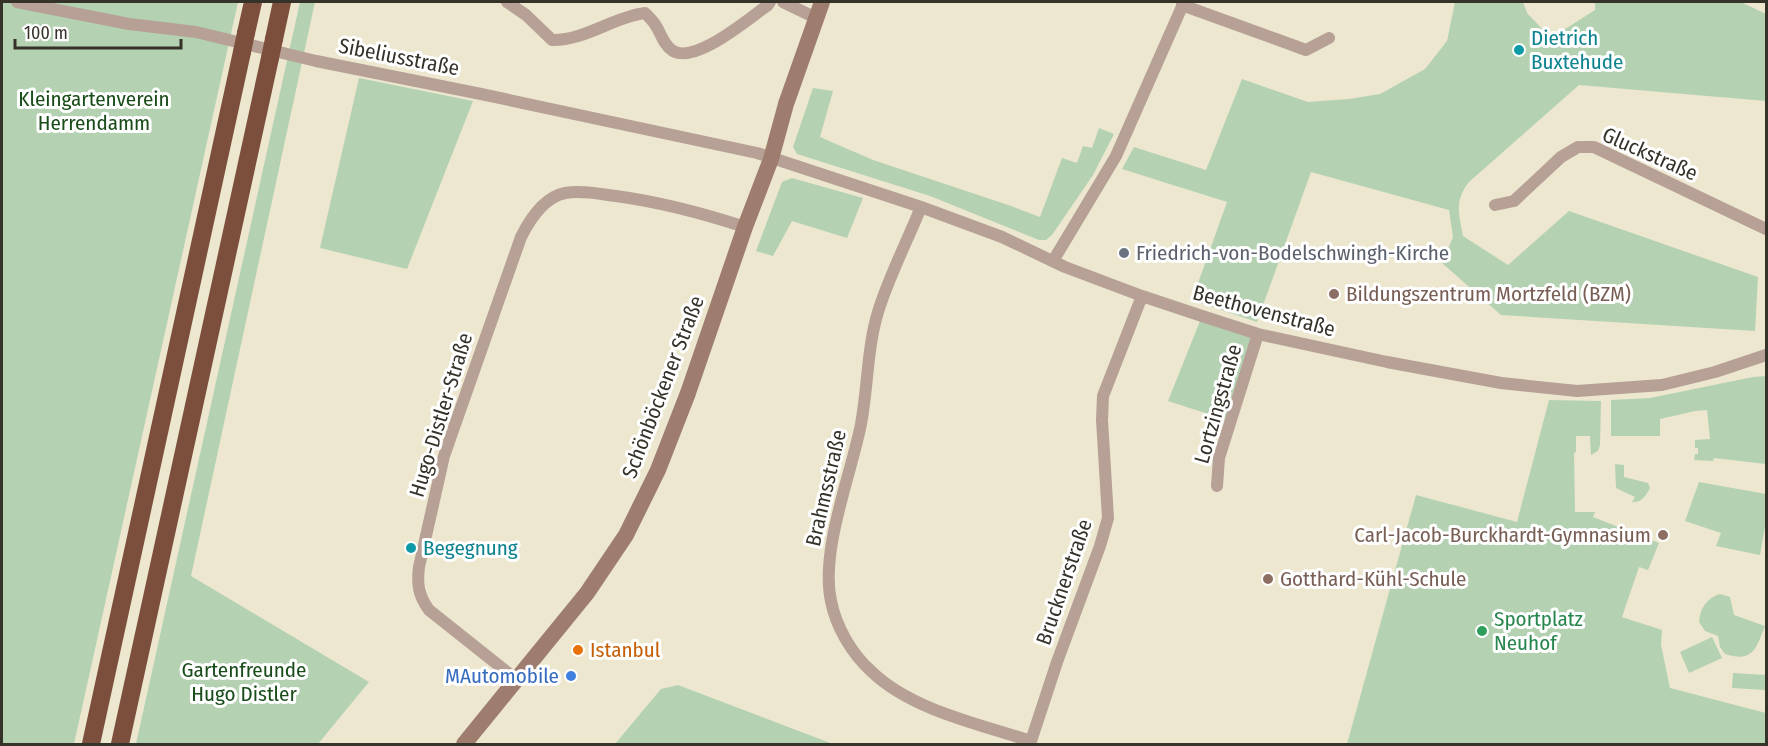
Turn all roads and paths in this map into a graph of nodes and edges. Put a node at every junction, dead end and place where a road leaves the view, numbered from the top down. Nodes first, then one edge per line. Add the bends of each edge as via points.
1 (17, 2) edge
2 (253, 2) edge
3 (282, 2) edge
4 (507, 2) edge
5 (770, 2) edge
6 (783, 2) edge
7 (822, 2) edge
8 (1183, 3) edge
9 (816, 18) junction
10 (1329, 38) dead end
11 (771, 159) junction
12 (1495, 205) dead end
13 (921, 207) junction
14 (745, 227) junction
15 (1767, 228) edge
16 (1053, 261) junction
17 (1142, 296) junction
18 (1258, 334) junction
19 (1767, 355) edge
20 (1217, 486) dead end
21 (517, 680) junction
22 (1032, 741) joint
23 (91, 744) edge
24 (120, 744) edge
25 (464, 744) edge

1 - 11 street, Sibeliusstraße via 129,24 196,32
2 - 23 highway, bridge
3 - 24 highway, bridge
4 - 5 street via 552,40 564,40 629,15 645,13 673,51 688,53 703,50
6 - 9 street
7 - 9 main road, Schönböckener Straße
8 - 10 street via 1306,50
8 - 16 street via 1116,156
9 - 11 main road, Schönböckener Straße
11 - 13 street, Beethovenstraße
11 - 14 main road, Schönböckener Straße
12 - 15 street, Gluckstraße via 1514,201 1561,157 1578,147 1594,147
13 - 16 street, Beethovenstraße
13 - 22 street, Brahmsstraße via 872,335 861,424 830,553 831,601 856,656 893,691
14 - 21 main road, Schönböckener Straße via 683,405 628,532 587,593
14 - 21 street, Hugo-Distler-Straße via 657,202 585,192 564,193 548,201 529,220 444,456 417,585 429,610
16 - 17 street, Beethovenstraße
17 - 18 street, Beethovenstraße
17 - 22 street, Brucknerstraße via 1103,396 1108,518
18 - 19 street, Beethovenstraße via 1490,381 1577,391 1662,385
18 - 20 street, Lortzingstraße via 1219,458
21 - 25 main road, Schönböckener Straße

